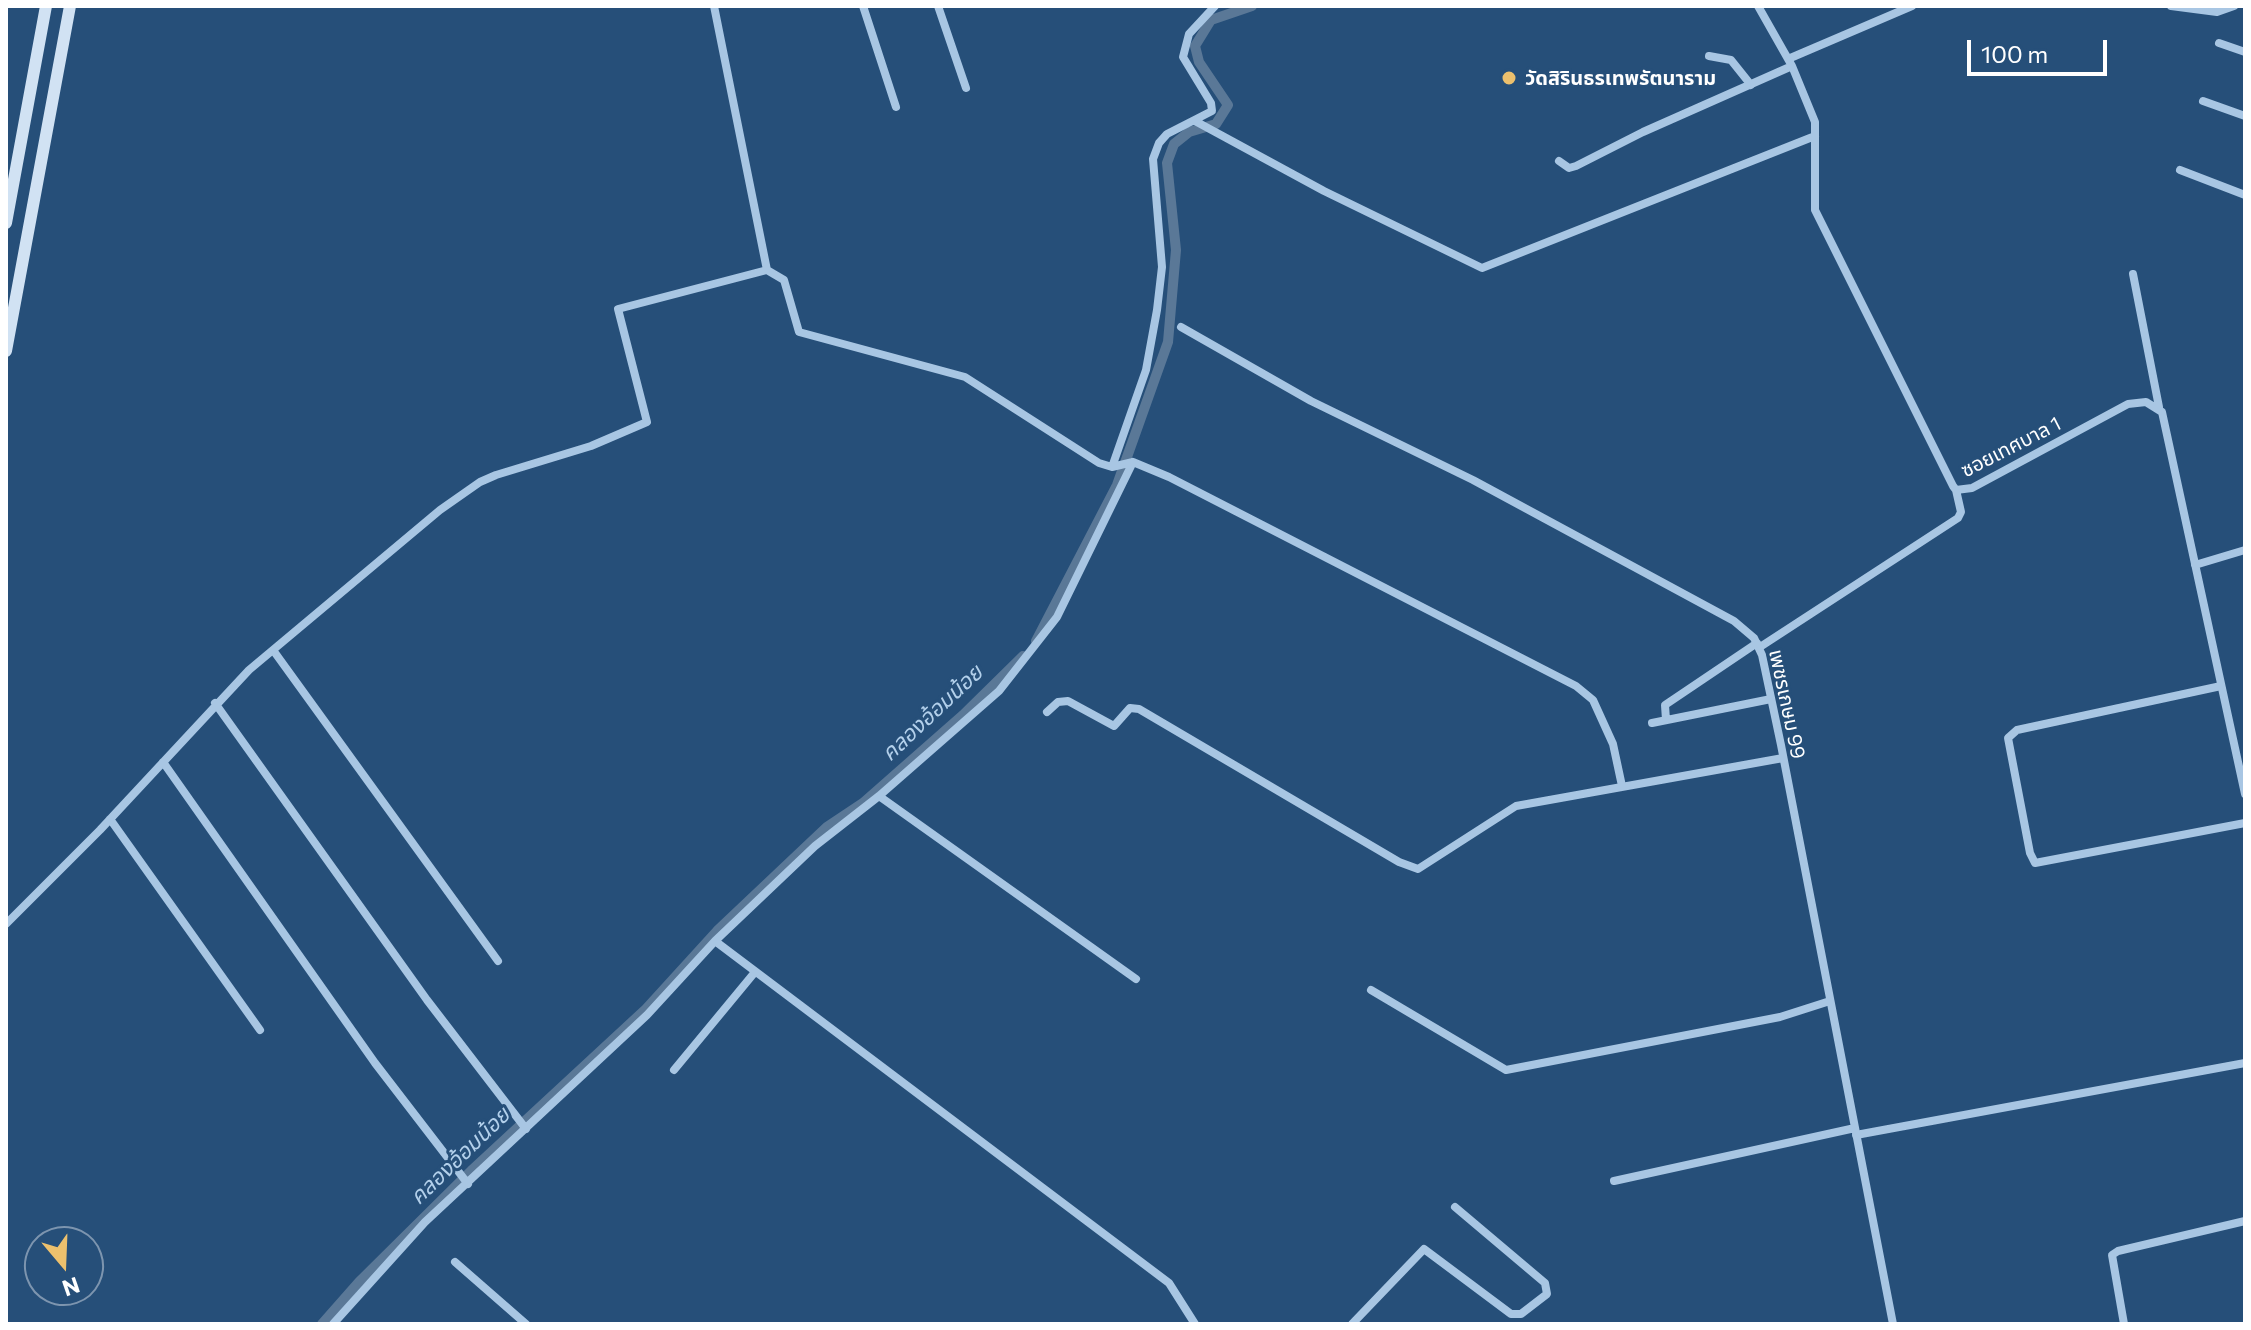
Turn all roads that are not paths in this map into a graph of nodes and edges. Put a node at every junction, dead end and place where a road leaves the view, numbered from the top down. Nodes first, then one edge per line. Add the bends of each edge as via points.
1 (46, 6) edge
2 (70, 6) edge
3 (714, 6) edge
4 (863, 6) edge
5 (938, 6) edge
6 (1215, 6) edge
7 (1758, 6) edge
8 (1912, 6) edge
9 (2171, 6) edge
10 (2234, 6) edge
11 (2219, 43) dead end
12 (2245, 52) edge
13 (1709, 56) dead end
14 (1790, 63) junction
15 (1751, 85) junction
16 (966, 88) dead end
17 (2203, 101) dead end
18 (896, 107) dead end
19 (2245, 116) edge
20 (1196, 122) junction
21 (1815, 136) junction
22 (1559, 161) dead end
23 (2180, 170) dead end
24 (2245, 195) edge
25 (6, 223) edge
26 (767, 270) junction
27 (2133, 274) dead end
28 (1181, 327) dead end
29 (6, 351) edge
30 (2159, 407) junction
31 (1131, 462) junction
32 (1113, 467) junction
33 (1956, 490) junction
34 (2245, 550) edge
35 (2195, 565) junction
36 (1758, 645) junction
37 (273, 650) junction
38 (2221, 686) junction
39 (1771, 699) junction
40 (215, 703) junction
41 (1047, 712) dead end
42 (1666, 720) junction
43 (1652, 723) dead end
44 (1783, 758) junction
45 (163, 762) junction
46 (1622, 786) junction
47 (2245, 794) edge
48 (879, 796) junction
49 (110, 819) junction
50 (2245, 823) edge
51 (6, 924) edge
52 (715, 941) junction
53 (498, 961) dead end
54 (755, 972) junction
55 (1136, 979) dead end
56 (1371, 990) dead end
57 (1830, 1001) junction
58 (260, 1030) dead end
59 (2245, 1063) edge
60 (674, 1070) dead end
61 (523, 1126) junction
62 (1855, 1132) junction
63 (465, 1180) junction
64 (1614, 1181) dead end
65 (1455, 1207) dead end
66 (2245, 1221) edge
67 (455, 1262) dead end
68 (333, 1324) edge
69 (526, 1324) edge
70 (1195, 1324) edge
71 (1352, 1324) edge
72 (1893, 1324) edge
73 (2124, 1324) edge

1 - 25 main road
2 - 29 main road
3 - 26 street
4 - 18 street
5 - 16 street
6 - 20 street via 1198,21 1184,47 1188,69 1213,108
7 - 14 street, ซอยเทศบาล 1
8 - 14 street
9 - 10 street via 2217,12
11 - 12 street
13 - 15 street via 1731,60
14 - 15 street
14 - 21 street, ซอยเทศบาล 1 via 1812,111
15 - 22 street via 1576,166
17 - 19 street
20 - 21 street via 1482,268
20 - 32 street via 1167,134 1155,150 1162,267 1157,310 1146,370
21 - 33 street, ซอยเทศบาล 1 via 1815,210
23 - 24 street
26 - 32 street via 784,280 799,332 953,371
26 - 37 street via 618,309 648,417 643,426 480,482
27 - 30 street
28 - 36 street, เพชรเกษม 99 via 1331,412 1473,480 1734,621
30 - 33 street, ซอยเทศบาล 1 via 2128,404 1972,488
30 - 35 street
31 - 32 street
31 - 46 street via 1576,686 1598,711 1616,752
31 - 48 street via 1057,617 1038,644 990,700
33 - 36 street via 1958,518
34 - 35 street
35 - 38 street
36 - 39 street, เพชรเกษม 99
36 - 42 street via 1665,705
37 - 40 street
37 - 53 street
38 - 47 street
38 - 50 street via 2017,730 2008,738 2035,863
39 - 42 street
39 - 44 street, เพชรเกษม 99
40 - 45 street
40 - 61 street
41 - 46 street via 1068,701 1114,726 1130,708 1139,709 1418,869 1505,810
42 - 43 street
44 - 46 street
44 - 57 street, เพชรเกษม 99
45 - 49 street
45 - 63 street via 375,1063
48 - 52 street via 823,839
48 - 55 street
49 - 51 street
49 - 58 street
52 - 54 street
52 - 61 street via 647,1015
54 - 60 street
54 - 70 street via 1169,1283
56 - 57 street via 1506,1070 1780,1017
57 - 62 street, เพชรเกษม 99
59 - 62 street
61 - 63 street
62 - 64 street
62 - 72 street, เพชรเกษม 99
63 - 68 street
65 - 71 street via 1545,1283 1547,1294 1521,1314 1511,1314 1424,1249
66 - 73 street via 2112,1255
67 - 69 street

